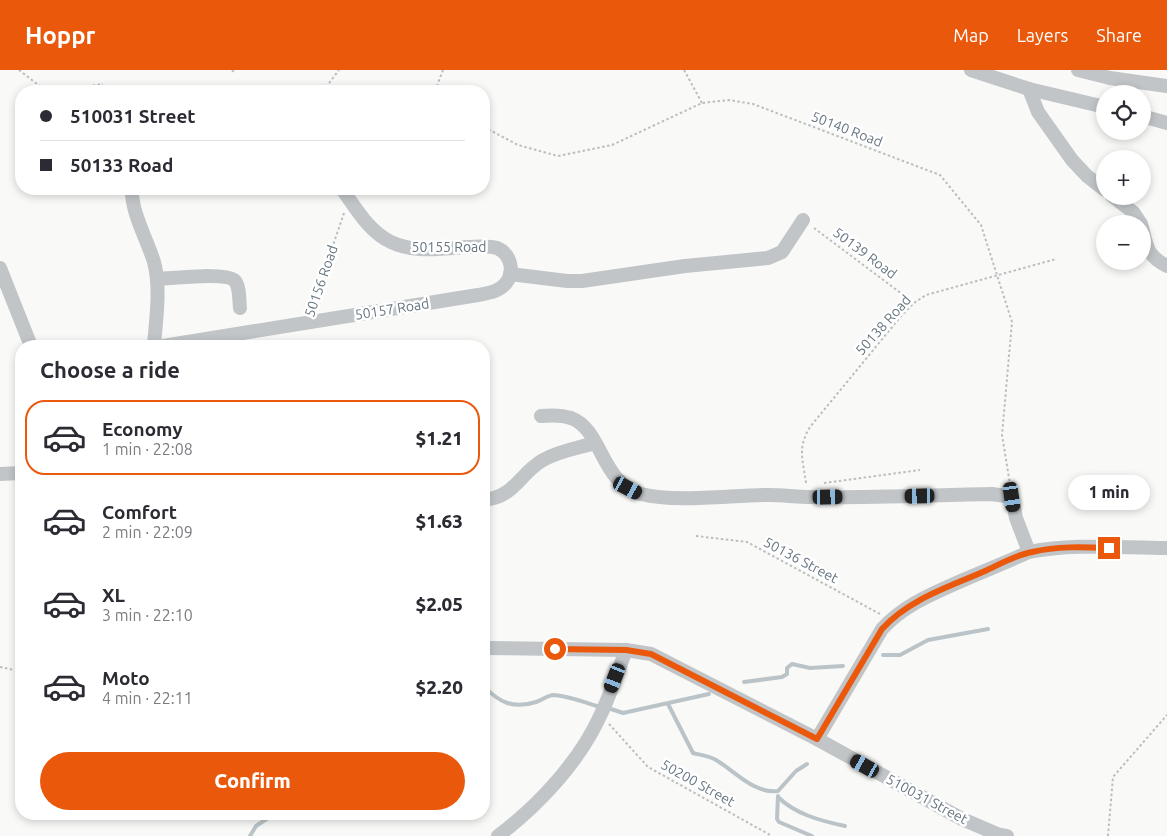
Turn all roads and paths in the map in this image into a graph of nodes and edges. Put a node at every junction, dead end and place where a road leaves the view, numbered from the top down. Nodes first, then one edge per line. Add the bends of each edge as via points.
1 (19, 70) edge
2 (339, 70) edge
3 (443, 70) edge
4 (684, 70) edge
5 (971, 70) edge
6 (1078, 70) edge
7 (103, 84) dead end
8 (38, 85) edge
9 (97, 85) edge
10 (328, 85) edge
11 (437, 85) edge
12 (1167, 86) edge
13 (1030, 89) junction
14 (702, 102) junction
15 (1096, 105) edge
16 (1151, 118) edge
17 (1167, 122) edge
18 (490, 130) edge
19 (1096, 183) edge
20 (132, 195) edge
21 (346, 195) edge
22 (347, 195) edge
23 (1123, 205) edge
24 (1134, 215) edge
25 (803, 220) joint
26 (1151, 254) edge
27 (1056, 259) dead end
28 (1167, 266) edge
29 (0, 268) edge
30 (510, 274) junction
31 (998, 275) junction
32 (157, 279) junction
33 (914, 303) junction
34 (240, 308) dead end
35 (306, 323) junction
36 (29, 340) edge
37 (154, 340) edge
38 (200, 340) edge
39 (542, 416) dead end
40 (595, 443) junction
41 (920, 470) dead end
42 (15, 473) edge
43 (0, 474) edge
44 (816, 485) dead end
45 (806, 486) dead end
46 (1012, 497) junction
47 (490, 498) edge
48 (696, 536) dead end
49 (1167, 548) edge
50 (1029, 552) junction
51 (891, 619) junction
52 (490, 648) edge
53 (626, 650) junction
54 (0, 667) edge
55 (14, 670) dead end
56 (601, 715) junction
57 (1167, 716) edge
58 (817, 739) junction
59 (498, 836) edge
60 (772, 836) edge
61 (1007, 836) edge
62 (1108, 836) edge

1 - 8 path
2 - 10 path
3 - 11 path
4 - 14 path
5 - 13 street
6 - 12 street
7 - 9 path
13 - 15 street
13 - 19 street via 1038,112 1072,160
14 - 18 path, 50140 Road via 612,145 558,156 518,145
14 - 31 path, 50140 Road via 729,100 753,104 940,175 982,225
16 - 17 street
20 - 32 street
21 - 35 path, 50156 Road
22 - 30 street, 50155 Road via 371,228 389,242 420,249 498,248 510,262
23 - 24 street
25 - 30 street via 782,252 768,258 582,281
25 - 33 path, 50139 Road
26 - 28 street
27 - 31 path, 50138 Road
29 - 36 street
30 - 35 street, 50157 Road via 504,286 496,291
31 - 33 path, 50138 Road via 926,295
31 - 46 path, 50140 Road via 1012,322 1002,435
32 - 34 street via 230,278 237,286
32 - 37 street
33 - 45 path, 50138 Road via 810,427 801,450
35 - 38 street, 50156 Road
39 - 40 street via 570,418 585,428
40 - 46 street via 614,475 628,488 638,493 672,498 992,494
40 - 47 street via 544,459 510,491
41 - 44 path
42 - 43 street
46 - 50 street
48 - 51 path, 50136 Street via 747,542
49 - 50 street via 1070,547
50 - 51 street via 928,596
51 - 58 street
52 - 53 street, 510031 Street
53 - 56 street
53 - 58 street, 510031 Street via 651,654
54 - 55 path
56 - 59 street via 562,776 523,816
56 - 60 path, 50200 Street via 648,767
57 - 62 path via 1114,777
58 - 61 street, 510031 Street via 962,819

